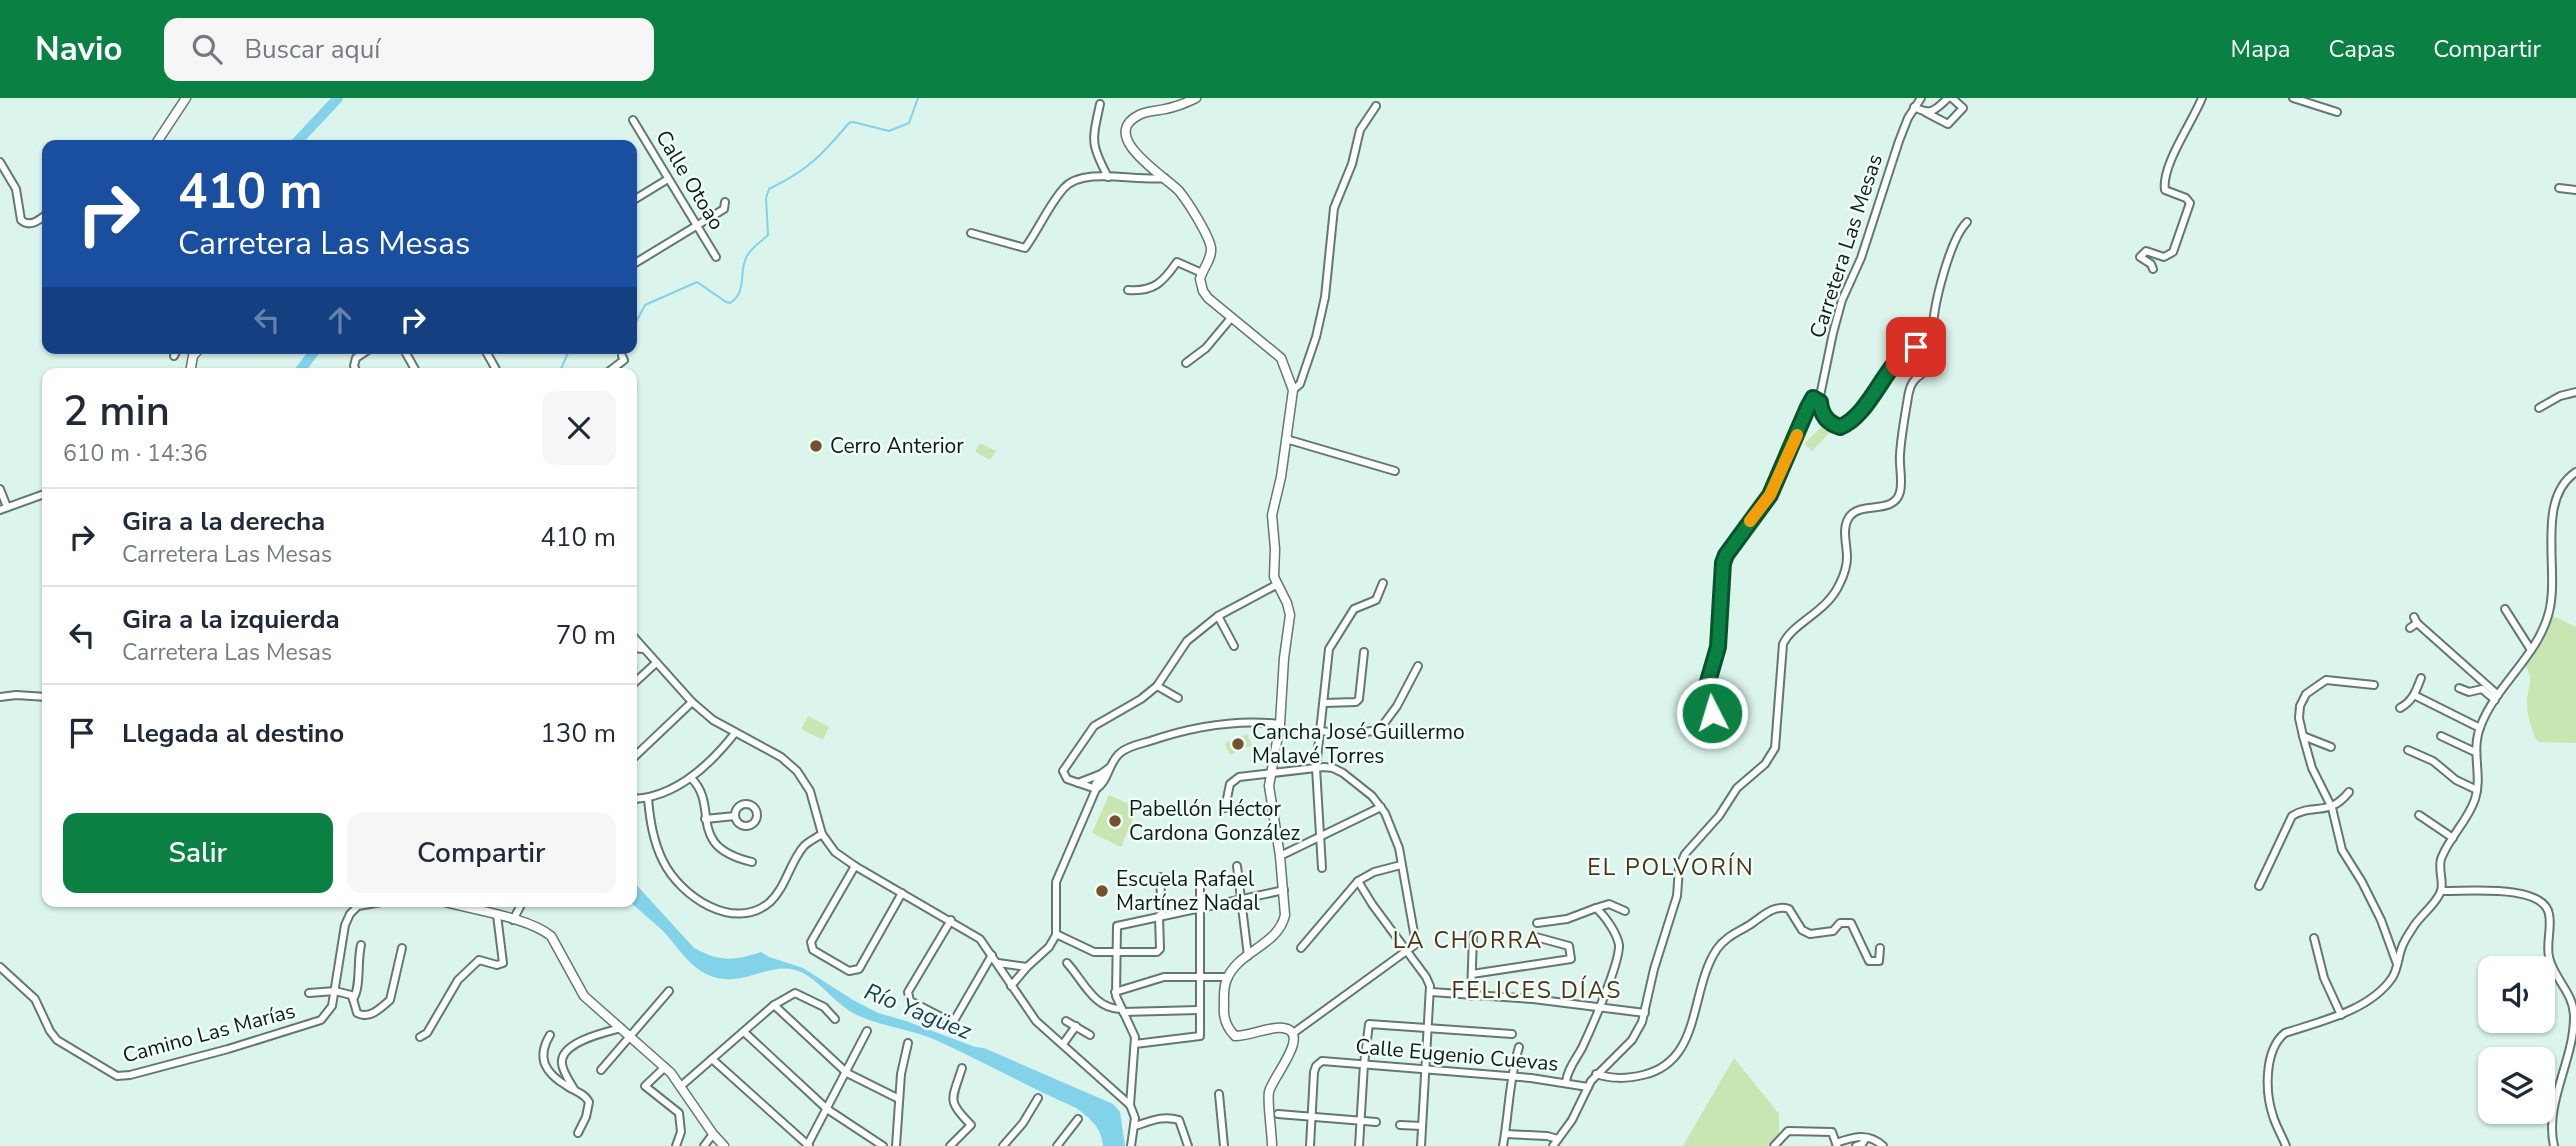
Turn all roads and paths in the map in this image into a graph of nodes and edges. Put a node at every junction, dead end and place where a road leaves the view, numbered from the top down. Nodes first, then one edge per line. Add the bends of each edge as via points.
1 (186, 98) edge
2 (1196, 98) edge
3 (1921, 98) edge
4 (1950, 98) edge
5 (2202, 98) edge
6 (2293, 98) edge
7 (1100, 104) dead end
8 (1376, 106) dead end
9 (1914, 107) junction
10 (1925, 112) junction
11 (2337, 112) dead end
12 (633, 120) dead end
13 (158, 140) edge
14 (0, 162) edge
15 (1108, 177) junction
16 (1165, 178) junction
17 (668, 179) junction
18 (2558, 188) dead end
19 (2576, 190) edge
20 (637, 198) edge
21 (725, 202) dead end
22 (42, 217) edge
23 (1967, 222) dead end
24 (697, 225) junction
25 (971, 233) dead end
26 (716, 257) dead end
27 (637, 262) edge
28 (2153, 270) dead end
29 (1202, 273) junction
30 (1128, 290) dead end
31 (1231, 318) junction
32 (362, 354) edge
33 (622, 356) dead end
34 (1931, 356) junction
35 (1186, 363) dead end
36 (355, 368) edge
37 (614, 368) edge
38 (1293, 390) junction
39 (2576, 392) edge
40 (1820, 402) junction
41 (2539, 408) dead end
42 (1286, 439) junction
43 (1395, 471) dead end
44 (2576, 472) edge
45 (2566, 478) junction
46 (2576, 478) edge
47 (0, 489) edge
48 (42, 495) edge
49 (4, 508) edge
50 (1383, 583) dead end
51 (1276, 585) junction
52 (2505, 609) dead end
53 (1219, 616) junction
54 (2410, 628) dead end
55 (637, 641) edge
56 (1234, 646) dead end
57 (637, 648) edge
58 (643, 649) junction
59 (2531, 650) junction
60 (1364, 652) dead end
61 (656, 663) junction
62 (1418, 666) dead end
63 (2421, 678) dead end
64 (637, 680) edge
65 (2374, 685) dead end
66 (1157, 686) junction
67 (2459, 688) dead end
68 (2414, 695) junction
69 (0, 697) edge
70 (42, 697) edge
71 (1178, 698) dead end
72 (2496, 698) junction
73 (692, 702) junction
74 (1324, 703) junction
75 (2400, 708) dead end
76 (1280, 724) junction
77 (1735, 725) dead end
78 (2480, 728) junction
79 (1321, 731) junction
80 (735, 733) junction
81 (2303, 736) junction
82 (2441, 736) dead end
83 (2331, 747) dead end
84 (2409, 750) dead end
85 (2475, 752) junction
86 (637, 754) edge
87 (1109, 768) junction
88 (1316, 768) junction
89 (1270, 773) junction
90 (1101, 774) junction
91 (691, 778) junction
92 (1077, 784) junction
93 (1096, 789) junction
94 (2477, 790) junction
95 (2349, 792) dead end
96 (637, 799) edge
97 (648, 799) junction
98 (1381, 807) junction
99 (1225, 808) dead end
100 (2332, 808) junction
101 (2419, 814) dead end
102 (735, 816) dead end
103 (705, 819) junction
104 (822, 834) junction
105 (1320, 836) junction
106 (2453, 838) junction
107 (1280, 856) junction
108 (752, 862) dead end
109 (1401, 865) junction
110 (855, 866) junction
111 (1237, 866) dead end
112 (1322, 868) dead end
113 (1160, 877) dead end
114 (1200, 877) dead end
115 (1358, 881) junction
116 (2259, 886) dead end
117 (1284, 890) junction
118 (2441, 891) junction
119 (902, 893) junction
120 (1242, 899) junction
121 (357, 907) edge
122 (465, 907) edge
123 (520, 907) edge
124 (1200, 907) junction
125 (1596, 908) junction
126 (1625, 911) dead end
127 (496, 915) junction
128 (1161, 915) junction
129 (513, 920) junction
130 (951, 920) junction
131 (1537, 923) dead end
132 (1056, 934) junction
133 (1474, 935) dead end
134 (1536, 936) dead end
135 (2314, 938) dead end
136 (361, 945) dead end
137 (402, 948) dead end
138 (1301, 948) dead end
139 (1880, 948) dead end
140 (1406, 951) junction
141 (1116, 953) junction
142 (992, 955) junction
143 (1248, 956) junction
144 (997, 963) junction
145 (1067, 963) dead end
146 (2397, 966) junction
147 (0, 967) edge
148 (1027, 967) junction
149 (1472, 974) junction
150 (1199, 976) junction
151 (1227, 977) junction
152 (1011, 986) junction
153 (335, 991) junction
154 (669, 991) dead end
155 (1115, 992) junction
156 (1431, 992) junction
157 (309, 993) dead end
158 (1471, 996) junction
159 (353, 999) junction
160 (774, 1005) junction
161 (1599, 1006) junction
162 (1199, 1010) junction
163 (1123, 1011) junction
164 (1645, 1013) junction
165 (2341, 1015) junction
166 (835, 1019) dead end
167 (1066, 1021) dead end
168 (1076, 1026) junction
169 (1428, 1027) junction
170 (621, 1028) junction
171 (744, 1031) junction
172 (867, 1031) dead end
173 (1292, 1034) junction
174 (1512, 1034) dead end
175 (550, 1035) dead end
176 (1090, 1035) dead end
177 (632, 1036) junction
178 (420, 1037) dead end
179 (908, 1043) dead end
180 (1063, 1044) junction
181 (1135, 1044) junction
182 (1519, 1047) dead end
183 (712, 1059) junction
184 (1364, 1063) junction
185 (664, 1067) junction
186 (962, 1068) dead end
187 (1425, 1069) junction
188 (601, 1070) dead end
189 (847, 1073) junction
190 (1596, 1074) junction
191 (1512, 1077) junction
192 (1566, 1082) junction
193 (681, 1086) junction
194 (1588, 1087) junction
195 (574, 1089) junction
196 (1219, 1094) dead end
197 (1038, 1098) dead end
198 (899, 1099) junction
199 (1130, 1105) junction
200 (827, 1109) junction
201 (1278, 1114) dead end
202 (1312, 1117) junction
203 (1077, 1119) dead end
204 (1360, 1121) junction
205 (1376, 1122) dead end
206 (1400, 1125) dead end
207 (1135, 1126) junction
208 (1422, 1126) junction
209 (578, 1133) dead end
210 (713, 1134) junction
211 (1506, 1134) junction
212 (1866, 1138) junction
213 (1558, 1139) junction
214 (1836, 1144) edge
215 (676, 1146) edge
216 (704, 1146) edge
217 (724, 1146) edge
218 (808, 1146) edge
219 (883, 1146) edge
220 (897, 1146) edge
221 (950, 1146) edge
222 (1003, 1146) edge
223 (1057, 1146) edge
224 (1131, 1146) edge
225 (1188, 1146) edge
226 (1224, 1146) edge
227 (1272, 1146) edge
228 (1311, 1146) edge
229 (1359, 1146) edge
230 (1421, 1146) edge
231 (1503, 1146) edge
232 (1553, 1146) edge
233 (1774, 1146) edge
234 (1856, 1146) edge
235 (1883, 1146) edge
236 (2287, 1146) edge
237 (2554, 1146) edge

1 - 13 main road
2 - 16 main road via 1140,114 1127,130 1133,151
3 - 9 street, Carretera Las Mesas
4 - 10 street
4 - 10 street via 1963,107 1948,124
5 - 28 street via 2163,180 2165,190 2190,203 2173,252 2164,257 2142,253 2140,257
6 - 11 street
7 - 15 street via 1092,141
8 - 38 street via 1360,130 1334,208 1320,324 1300,384
9 - 10 street
9 - 40 street, Carretera Las Mesas via 1842,300
12 - 17 street, Calle Otoao
14 - 22 street via 16,188 20,217 34,223
15 - 16 street
15 - 25 street via 1069,183 1025,248
16 - 29 main road via 1184,198 1209,241 1211,255
17 - 20 street
17 - 24 street, Calle Otoao
18 - 19 street
21 - 24 street via 724,209
23 - 34 street via 1959,231 1940,284
24 - 26 street, Calle Otoao
24 - 27 street
29 - 30 street via 1177,261 1156,286
29 - 31 main road via 1203,291
31 - 35 street via 1206,348
31 - 38 main road via 1281,358
32 - 36 street via 356,358
33 - 37 street via 624,360
34 - 40 street via 1924,347 1908,350 1846,425 1829,422
34 - 164 street via 1929,368 1913,380 1909,392 1898,497 1850,516 1845,531 1846,563 1837,591 1783,644 1774,748 1681,862 1677,896
38 - 42 main road
39 - 41 street
40 - 77 street via 1813,398 1770,495 1723,563 1718,647 1705,699 1715,717
42 - 43 street
42 - 51 main road via 1272,507
44 - 45 street
45 - 46 street
45 - 59 street via 2558,493 2550,537 2554,579 2550,611
47 - 49 street
48 - 49 street
50 - 74 street via 1376,600 1348,615 1331,644
51 - 53 street
51 - 76 main road via 1290,615
52 - 59 street
53 - 56 street
53 - 66 street via 1187,642
54 - 72 street via 2415,620
55 - 58 street
57 - 58 street
58 - 61 street
59 - 72 street
60 - 74 street via 1356,702
61 - 64 street
61 - 73 street
62 - 79 street via 1377,733
63 - 68 street
65 - 81 street via 2331,679 2317,684 2300,706
66 - 71 street
66 - 92 street via 1094,726 1063,771
67 - 72 street via 2469,692 2482,689
68 - 75 street
68 - 78 street
69 - 70 street
72 - 78 street
73 - 80 street
73 - 86 street
74 - 79 street
76 - 87 street via 1185,729 1124,750
76 - 89 main road
78 - 85 street
79 - 88 street
80 - 91 street
80 - 104 street via 781,757 797,771 810,791
81 - 83 street
81 - 100 street via 2312,768
82 - 85 street
84 - 94 street
85 - 94 street
87 - 90 street
87 - 93 street
88 - 89 street
88 - 98 street via 1343,773
88 - 105 street
89 - 99 street via 1235,779
89 - 107 main road
90 - 92 street
90 - 93 street
91 - 97 street
91 - 103 street via 701,791
92 - 93 street
93 - 132 street via 1056,882
94 - 106 street
95 - 100 street
96 - 97 street
97 - 104 street via 656,846 671,876 702,902 727,912 749,912 771,901 803,848
98 - 105 street
98 - 109 street via 1399,848
100 - 116 street via 2292,816
100 - 146 street via 2342,850 2381,920
101 - 106 street
102 - 103 street
103 - 108 street via 721,849
104 - 110 street via 829,846
105 - 107 street
105 - 112 street
106 - 118 street via 2442,859
107 - 117 main road
109 - 115 street
109 - 140 street via 1416,944
110 - 119 street
110 - 119 street via 811,942 813,950 849,971 859,970
111 - 120 street
113 - 128 street
114 - 124 street
115 - 138 street
115 - 140 street
117 - 120 street
117 - 143 main road via 1283,925
118 - 146 street via 2403,944
118 - 237 street via 2517,892 2537,898 2548,910 2548,956 2574,1011 2572,1040 2553,1119
119 - 130 street
120 - 124 street
120 - 143 street
121 - 153 street, Camino Las Marías via 347,919
122 - 127 main road
123 - 129 street
124 - 128 street
124 - 150 street
125 - 126 street via 1609,904
125 - 131 street via 1556,922
125 - 161 street via 1619,947
127 - 129 main road
127 - 178 street via 503,963 479,960 458,980 427,1033
128 - 141 street via 1119,924
128 - 141 street via 1160,949
129 - 170 main road via 551,936 584,996
130 - 142 street via 980,939
130 - 142 street via 908,992 910,1001 947,1020 955,1019
132 - 141 street via 1089,950
132 - 148 street
133 - 149 street
134 - 149 street via 1569,946 1569,961
135 - 165 street via 2324,978
136 - 159 street
137 - 159 street via 390,1000 364,1016 357,1013
139 - 190 street via 1879,961 1869,961 1851,923 1810,934 1802,930 1789,909 1775,909 1731,935 1717,949 1704,974 1685,1044 1671,1062 1627,1078
140 - 156 street via 1426,977
140 - 173 street
141 - 155 street
142 - 144 street
143 - 151 main road
144 - 148 street
144 - 152 street
145 - 163 street via 1103,1005
146 - 165 street via 2376,995
147 - 153 street, Camino Las Marías via 36,999 53,1036 117,1076 321,1020 329,1012
148 - 152 street
149 - 158 street
150 - 151 street
150 - 155 street via 1164,977
150 - 162 street
151 - 173 main road via 1224,1011 1228,1029 1235,1035 1282,1028
152 - 180 street via 1036,1021
153 - 157 street
153 - 159 street
154 - 177 street
155 - 163 street
156 - 158 street
156 - 169 street
158 - 161 street
160 - 166 street via 795,993 824,1007
160 - 171 street
160 - 189 street
161 - 164 street
161 - 192 street
162 - 163 street
162 - 181 street via 1200,1037
163 - 181 street
164 - 190 street via 1632,1041
165 - 236 street via 2278,1038 2270,1065 2270,1100
167 - 168 street
168 - 176 street
168 - 180 street
169 - 174 street
169 - 184 street via 1371,1023
169 - 187 street
170 - 177 main road
170 - 195 street via 576,1043 564,1055 562,1065
171 - 183 street
171 - 200 street
172 - 189 street
173 - 227 main road via 1294,1047 1269,1094
175 - 195 street via 543,1049 544,1064
177 - 185 main road
177 - 188 street
179 - 198 street
180 - 199 street
181 - 199 street
182 - 191 street
183 - 193 street
183 - 218 street
184 - 187 street, Calle Eugenio Cuevas
184 - 202 street, Calle Eugenio Cuevas via 1322,1061 1315,1068
184 - 204 street
185 - 193 main road
185 - 215 street via 645,1086 678,1113 681,1132
186 - 221 street via 952,1103 971,1125
187 - 191 street, Calle Eugenio Cuevas
187 - 208 street
189 - 198 street
189 - 200 street
190 - 194 street
191 - 192 street, Calle Eugenio Cuevas
191 - 211 street
192 - 194 street, Calle Eugenio Cuevas
193 - 210 main road
194 - 213 street
195 - 209 street via 589,1105
196 - 226 street
197 - 222 street
198 - 220 street
199 - 207 street
200 - 218 street
200 - 219 street
201 - 202 street
202 - 204 street
202 - 228 street
203 - 223 street
204 - 205 street
204 - 229 street
206 - 208 street
207 - 224 street
207 - 225 street via 1164,1116 1179,1120
208 - 230 street
210 - 216 street
210 - 217 main road
211 - 213 street
211 - 231 street
212 - 214 street via 1858,1136
212 - 234 street
212 - 235 street
213 - 232 street
214 - 233 street via 1832,1132 1792,1130

